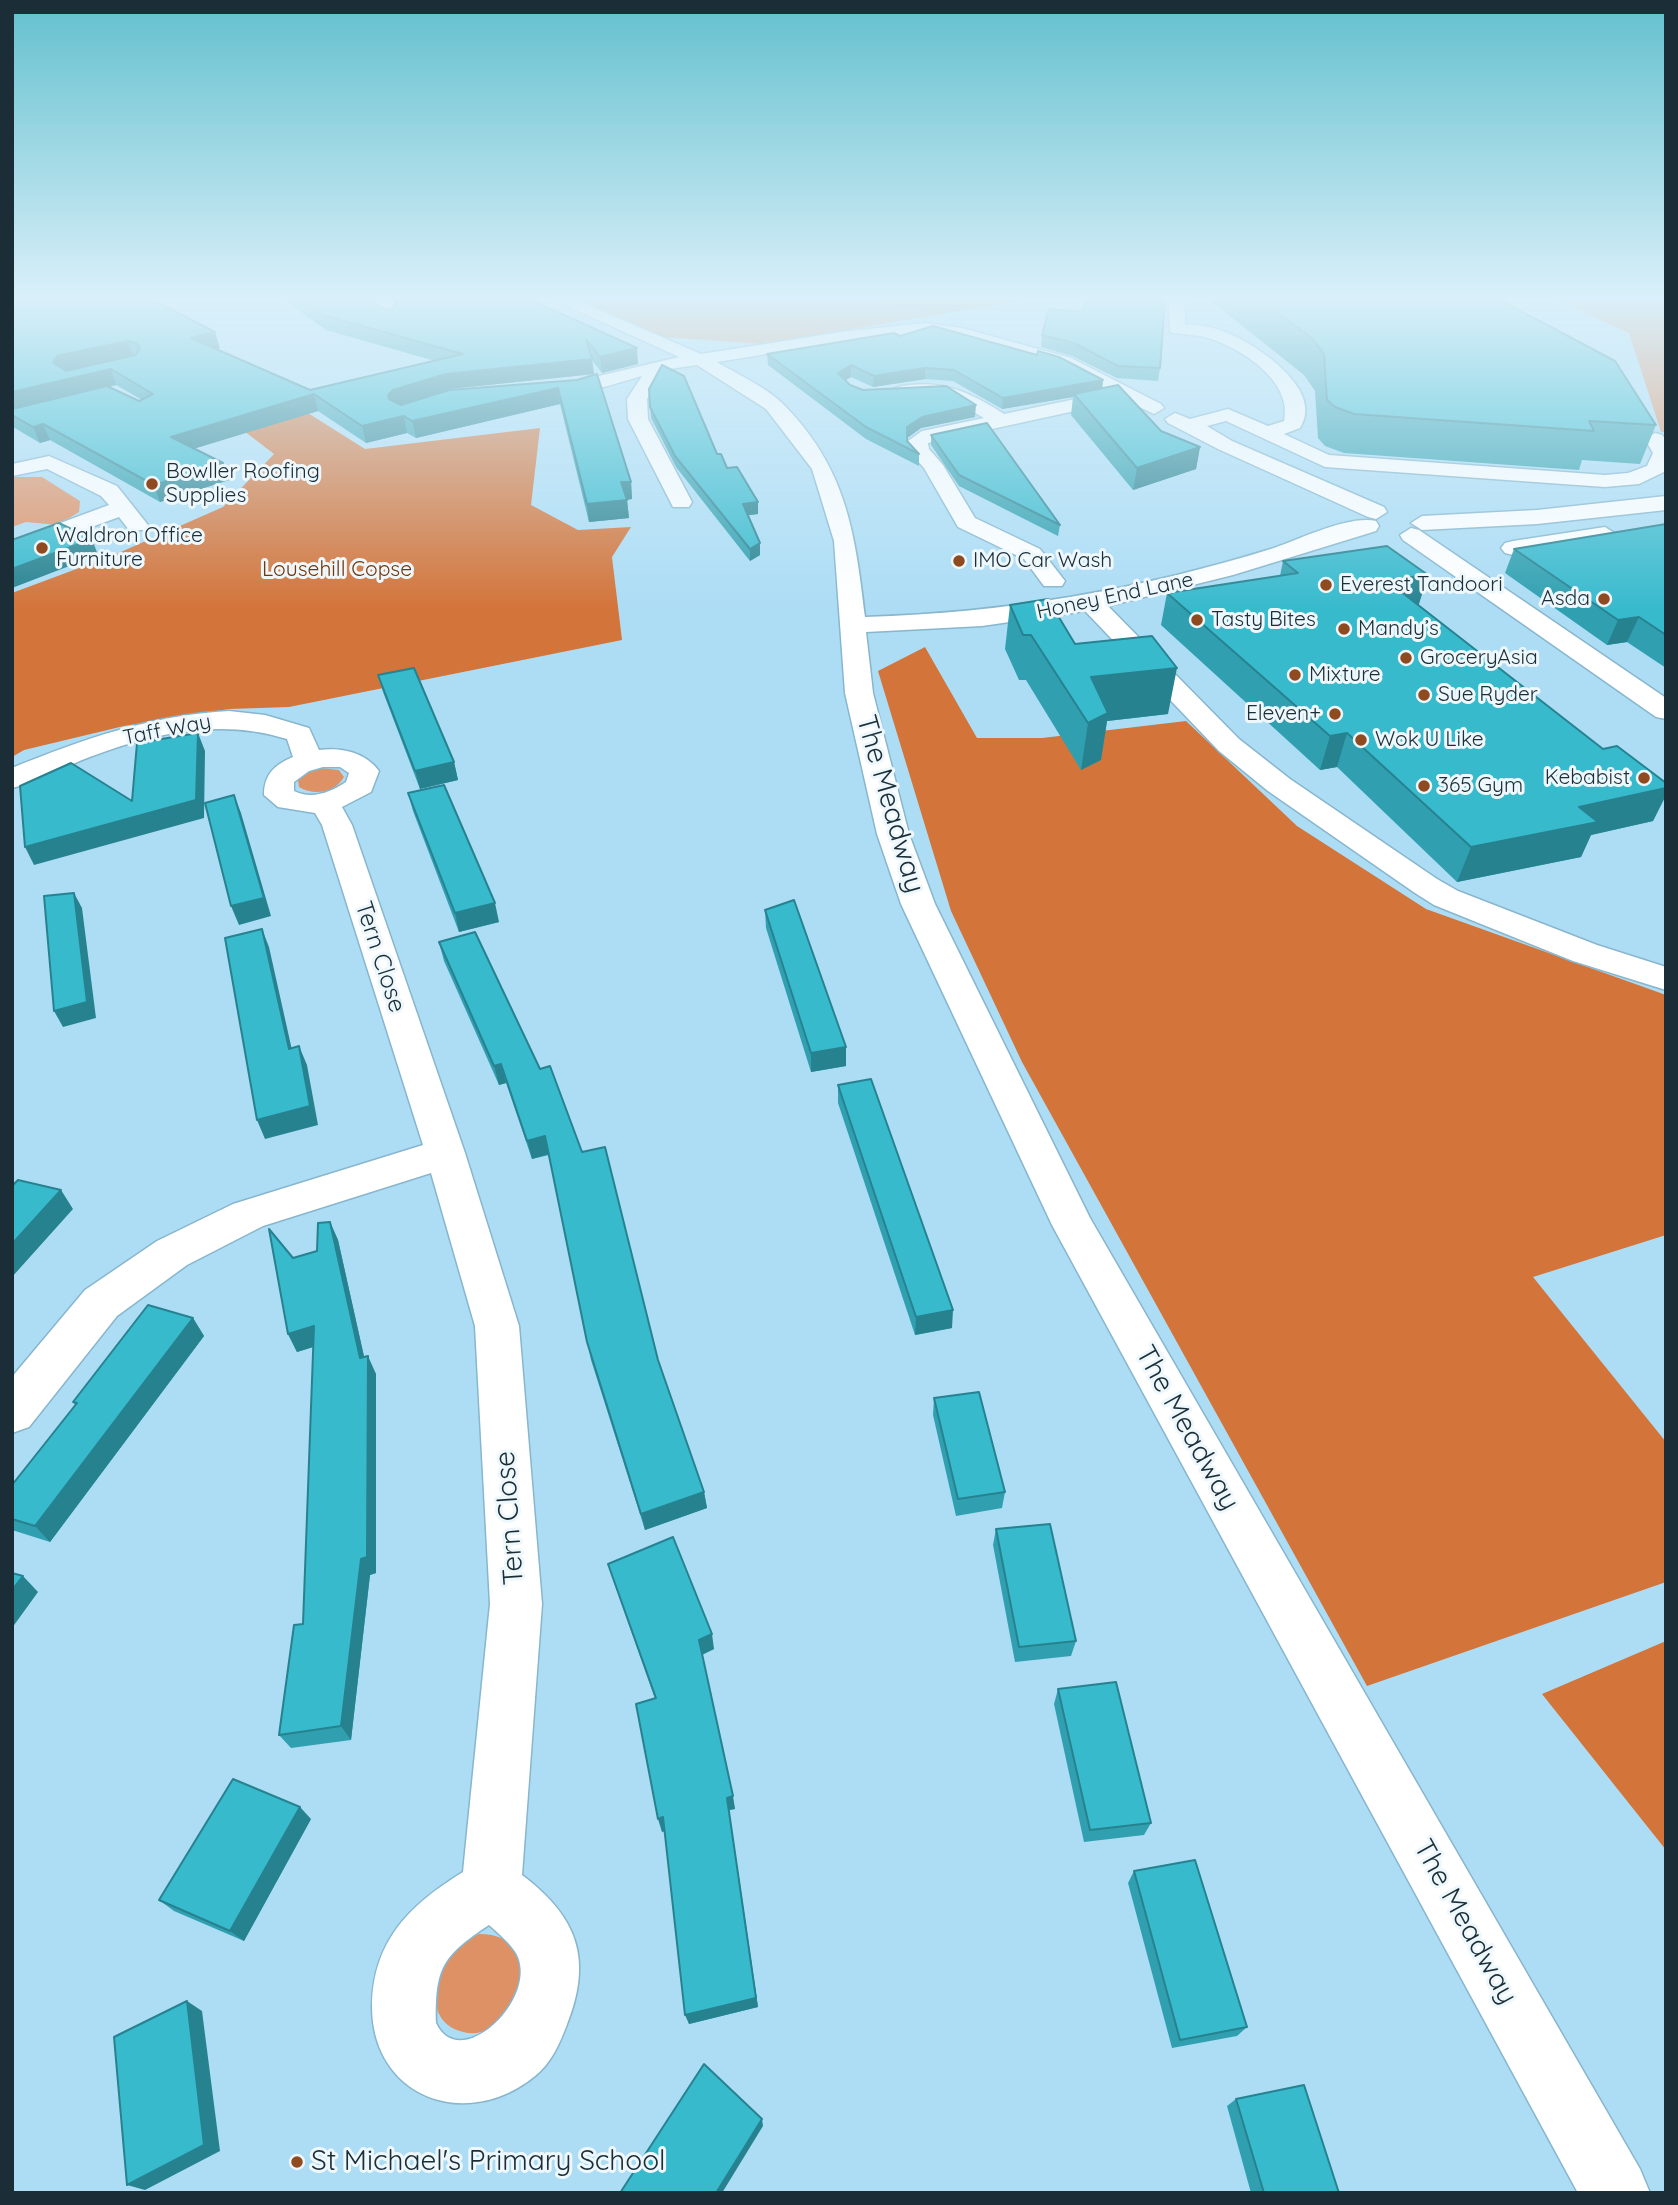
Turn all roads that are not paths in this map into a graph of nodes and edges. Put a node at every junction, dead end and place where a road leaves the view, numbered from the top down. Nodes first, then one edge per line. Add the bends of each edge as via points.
1 (638, 403) edge
2 (770, 403) edge
3 (974, 403) edge
4 (1087, 403) edge
5 (1147, 403) edge
6 (1295, 403) edge
7 (1001, 420) junction
8 (1196, 429) junction
9 (1265, 435) junction
10 (1655, 439) dead end
11 (12, 470) edge
12 (681, 502) dead end
13 (1661, 515) edge
14 (1372, 519) junction
15 (1417, 529) junction
16 (1631, 530) edge
17 (1513, 548) edge
18 (12, 549) edge
19 (1053, 581) dead end
20 (1092, 604) junction
21 (1038, 613) junction
22 (855, 625) junction
23 (1054, 635) edge
24 (1666, 711) edge
25 (309, 761) junction
26 (12, 779) edge
27 (325, 803) junction
28 (1666, 979) edge
29 (445, 1153) junction
30 (12, 1412) edge
31 (491, 1889) dead end
32 (1616, 2193) edge

1 - 12 street via 638,419
2 - 22 street, The Meadway via 822,468 845,541
3 - 7 street
4 - 7 street
5 - 8 street, Honey End Lane
6 - 9 street via 1293,424
7 - 19 street via 929,435 918,441 919,451 933,465 966,522 1032,554
8 - 9 street via 1198,422 1228,415
8 - 14 street, Honey End Lane
9 - 10 street via 1325,461 1605,481 1631,479 1656,470 1663,453
11 - 18 street via 49,462 109,491 130,516
13 - 15 street, Honey End Lane via 1537,517
14 - 15 street, Honey End Lane via 1392,535
14 - 20 street, Honey End Lane via 1177,585
15 - 24 street
16 - 17 street
20 - 21 street, Honey End Lane
20 - 28 street via 1229,744 1279,785 1426,886 1573,949
21 - 22 street, Honey End Lane via 933,625
21 - 23 street
22 - 32 street, The Meadway via 859,693 893,834 914,893 1067,1213
25 - 26 street, Taff Way via 299,734 280,725 221,720 157,728 91,746
25 - 27 street via 286,772 276,788 297,803
25 - 27 street via 350,760 364,771 360,786
27 - 29 street, Tern Close via 337,825
29 - 30 street via 248,1215 172,1253 101,1303
29 - 31 street, Tern Close via 497,1326 516,1604

